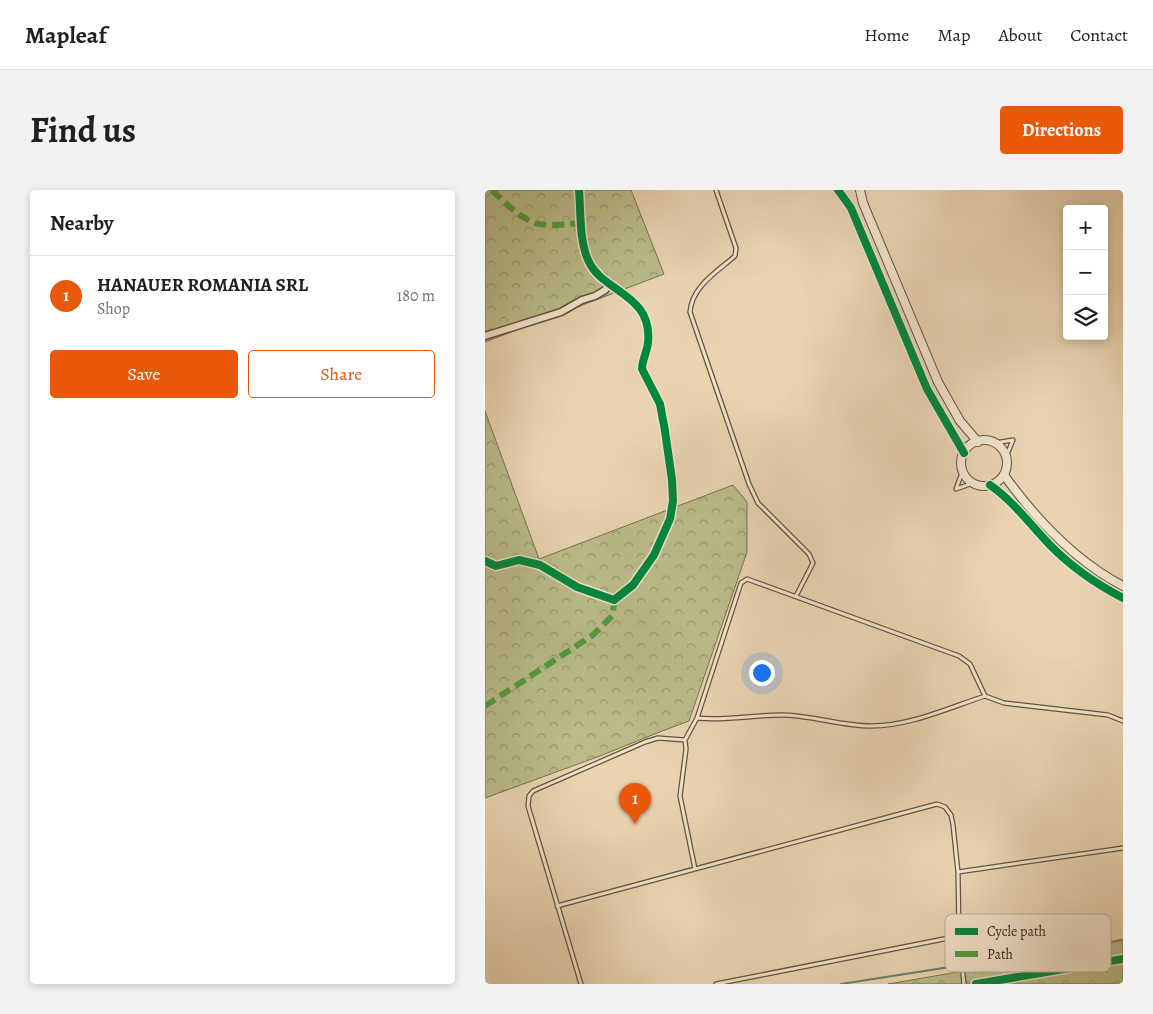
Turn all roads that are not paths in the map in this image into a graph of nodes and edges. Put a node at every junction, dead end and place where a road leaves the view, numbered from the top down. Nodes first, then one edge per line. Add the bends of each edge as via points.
1 (579, 190) edge
2 (716, 190) edge
3 (838, 190) edge
4 (860, 190) edge
5 (610, 283) junction
6 (485, 336) edge
7 (978, 442) junction
8 (995, 443) junction
9 (964, 453) junction
10 (1006, 457) junction
11 (963, 470) junction
12 (1004, 475) junction
13 (973, 483) junction
14 (990, 485) junction
15 (485, 561) edge
16 (1123, 586) edge
17 (796, 596) junction
18 (1123, 598) edge
19 (985, 696) junction
20 (697, 718) junction
21 (1123, 721) edge
22 (685, 740) junction
23 (1123, 848) edge
24 (695, 870) junction
25 (958, 872) junction
26 (557, 906) junction
27 (959, 914) edge
28 (945, 939) edge
29 (1050, 972) edge
30 (581, 984) edge
31 (715, 984) edge
32 (977, 984) edge

1 - 5 street via 585,252 598,274
2 - 17 lane via 737,248 735,256 695,294 691,312 758,503 809,554 813,563
3 - 9 street via 851,208 927,388
4 - 7 street via 938,382 960,421
5 - 6 street via 595,296 561,312
5 - 15 street via 632,298 643,314 648,343 642,369 660,404 665,431 673,502 670,519 654,555 633,585 614,600 577,587 540,565 519,560 496,566
7 - 8 street
7 - 9 street
8 - 10 street
8 - 10 lane via 1013,440
9 - 11 street
10 - 12 street
11 - 13 street
11 - 13 lane via 956,489
12 - 14 street
12 - 16 street via 1057,536
13 - 14 street
14 - 18 street via 1005,495 1016,512 1077,569
17 - 19 lane via 959,656 970,664
17 - 20 lane via 747,579 741,583
19 - 20 lane via 889,725 869,726 782,715
19 - 21 lane via 1004,703 1108,715
20 - 22 lane
22 - 24 lane via 680,796
22 - 26 lane via 658,738 645,742 533,791 529,796
23 - 25 lane
24 - 25 lane via 937,804 945,807 951,815
24 - 26 lane
25 - 27 lane
26 - 30 lane
28 - 31 lane
29 - 32 street

